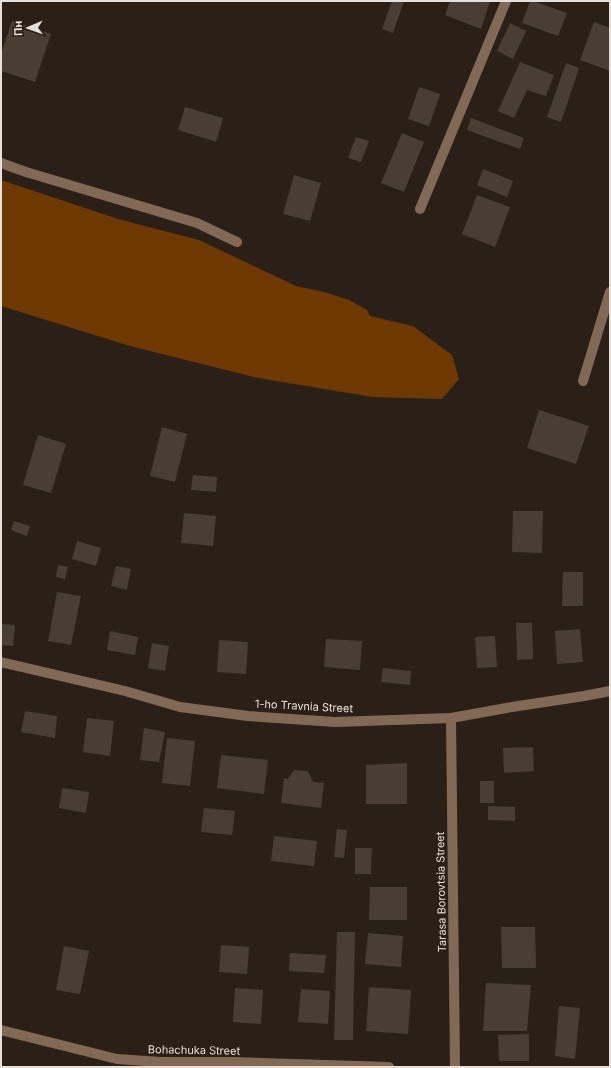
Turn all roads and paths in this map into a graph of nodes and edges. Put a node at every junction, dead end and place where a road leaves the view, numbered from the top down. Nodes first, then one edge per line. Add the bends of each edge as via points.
1 (506, 1) edge
2 (1, 163) edge
3 (420, 209) dead end
4 (237, 242) dead end
5 (610, 292) edge
6 (583, 380) dead end
7 (1, 662) edge
8 (610, 691) edge
9 (451, 718) junction
10 (1, 1030) edge
11 (389, 1067) edge
12 (455, 1067) edge

1 - 3 street
2 - 4 street via 197,223
5 - 6 street
7 - 9 street, 1-ho Travnia Street via 180,707 241,715 335,722
8 - 9 street, 1-ho Travnia Street
9 - 12 street, Tarasa Borovtsia Street
10 - 11 street, Bohachuka Street via 117,1059

